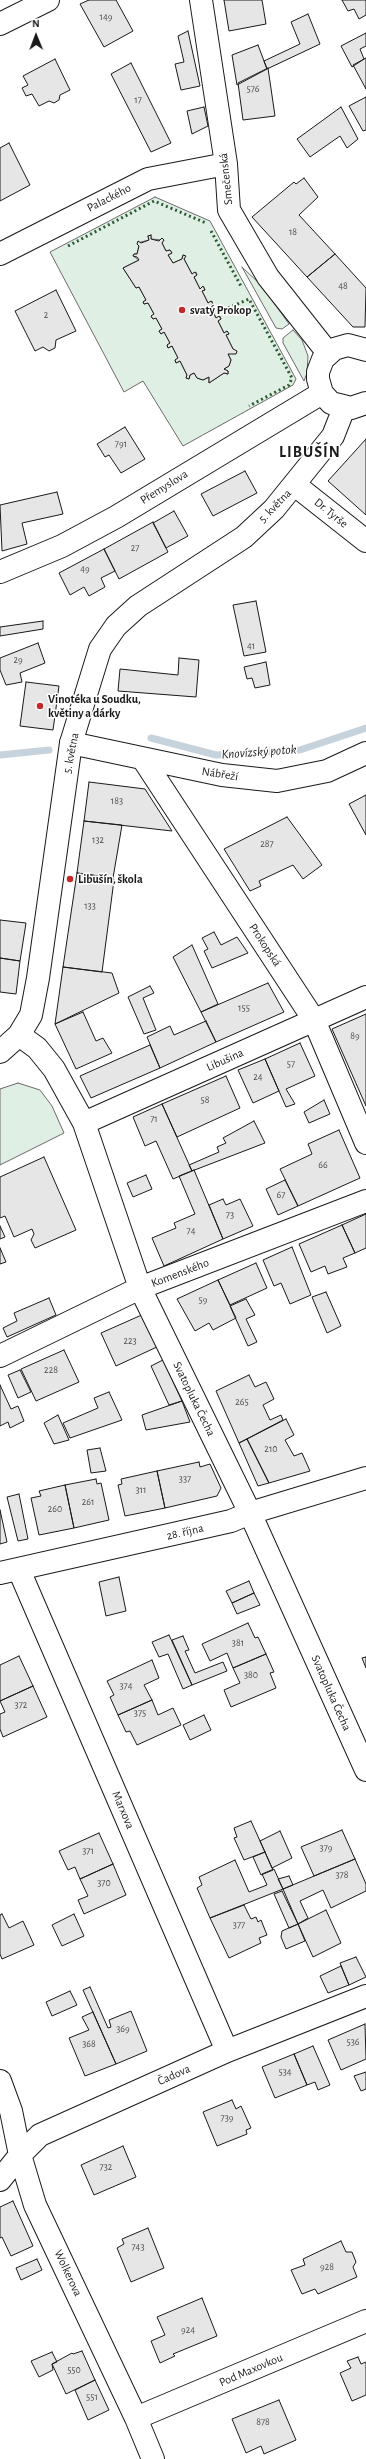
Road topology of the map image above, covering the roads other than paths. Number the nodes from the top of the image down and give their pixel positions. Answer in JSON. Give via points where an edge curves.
{"nodes":[{"id":1,"x":48,"y":0,"type":"edge"},
{"id":2,"x":201,"y":0,"type":"edge"},
{"id":3,"x":0,"y":24,"type":"edge"},
{"id":4,"x":226,"y":164,"type":"junction"},
{"id":5,"x":0,"y":254,"type":"edge"},
{"id":6,"x":366,"y":350,"type":"edge"},
{"id":7,"x":328,"y":353,"type":"junction"},
{"id":8,"x":322,"y":393,"type":"junction"},
{"id":9,"x":366,"y":403,"type":"edge"},
{"id":10,"x":344,"y":408,"type":"junction"},
{"id":11,"x":296,"y":484,"type":"junction"},
{"id":12,"x":366,"y":541,"type":"edge"},
{"id":13,"x":0,"y":572,"type":"edge"},
{"id":14,"x":71,"y":743,"type":"junction"},
{"id":15,"x":366,"y":753,"type":"edge"},
{"id":16,"x":143,"y":759,"type":"junction"},
{"id":17,"x":366,"y":997,"type":"edge"},
{"id":18,"x":314,"y":1020,"type":"junction"},
{"id":19,"x":19,"y":1035,"type":"junction"},
{"id":20,"x":0,"y":1052,"type":"edge"},
{"id":21,"x":84,"y":1123,"type":"junction"},
{"id":22,"x":366,"y":1143,"type":"edge"},
{"id":23,"x":366,"y":1201,"type":"edge"},
{"id":24,"x":140,"y":1288,"type":"junction"},
{"id":25,"x":0,"y":1356,"type":"edge"},
{"id":26,"x":366,"y":1478,"type":"edge"},
{"id":27,"x":250,"y":1513,"type":"junction"},
{"id":28,"x":10,"y":1572,"type":"edge"},
{"id":29,"x":366,"y":1770,"type":"edge"},
{"id":30,"x":366,"y":1996,"type":"edge"},
{"id":31,"x":227,"y":2051,"type":"junction"},
{"id":32,"x":0,"y":2081,"type":"edge"},
{"id":33,"x":20,"y":2155,"type":"junction"},
{"id":34,"x":0,"y":2180,"type":"edge"},
{"id":35,"x":366,"y":2322,"type":"edge"},
{"id":36,"x":136,"y":2418,"type":"junction"},
{"id":37,"x":153,"y":2459,"type":"edge"}],
"edges":[{"from":1,"to":3,"type":"street"},
{"from":2,"to":4,"type":"street","name":"Smečenská"},
{"from":4,"to":5,"type":"street","name":"Palackého","via":[[148,178]]},
{"from":4,"to":7,"type":"street","name":"Smečenská","via":[[229,210],[268,277]]},
{"from":6,"to":7,"type":"street","via":[[348,345]]},
{"from":7,"to":8,"type":"street","via":[[318,372]]},
{"from":8,"to":10,"type":"street","via":[[331,403]]},
{"from":8,"to":13,"type":"street","name":"Přemyslova","via":[[116,517],[62,546]]},
{"from":9,"to":10,"type":"street"},
{"from":10,"to":11,"type":"street","name":"5. května","via":[[333,436]]},
{"from":11,"to":12,"type":"street","name":"Dr. Tyrše"},
{"from":11,"to":14,"type":"street","name":"5. května","via":[[274,509],[244,536],[138,606],[116,626],[100,649]]},
{"from":14,"to":16,"type":"street","name":"Nábřeží"},
{"from":14,"to":19,"type":"street","name":"5. května","via":[[38,978],[30,1015]]},
{"from":15,"to":16,"type":"street","name":"Nábřeží","via":[[327,771],[277,781],[222,775]]},
{"from":16,"to":18,"type":"street","name":"Prokopská"},
{"from":17,"to":18,"type":"street","name":"Libušina"},
{"from":18,"to":21,"type":"street","name":"Libušina"},
{"from":18,"to":22,"type":"street","name":"Prokopská"},
{"from":19,"to":20,"type":"street","name":"5. května"},
{"from":19,"to":21,"type":"street","name":"Svatopluka Čecha","via":[[37,1048],[54,1068]]},
{"from":21,"to":24,"type":"street","name":"Svatopluka Čecha"},
{"from":23,"to":24,"type":"street","name":"Komenského"},
{"from":24,"to":25,"type":"street","name":"Komenského"},
{"from":24,"to":27,"type":"street","name":"Svatopluka Čecha"},
{"from":26,"to":27,"type":"street","name":"28. října"},
{"from":27,"to":28,"type":"street","name":"28. října","via":[[231,1522]]},
{"from":27,"to":29,"type":"street","name":"Svatopluka Čecha"},
{"from":28,"to":31,"type":"street","name":"Marxova"},
{"from":30,"to":31,"type":"street","name":"Čadova"},
{"from":31,"to":33,"type":"street","name":"Čadova","via":[[40,2135]]},
{"from":32,"to":33,"type":"street","name":"Wolkerova","via":[[11,2111]]},
{"from":33,"to":34,"type":"street","name":"Čadova"},
{"from":33,"to":36,"type":"street","name":"Wolkerova","via":[[35,2205]]},
{"from":35,"to":36,"type":"street","name":"Pod Maxovkou"},
{"from":36,"to":37,"type":"street","name":"Wolkerova"}]}
